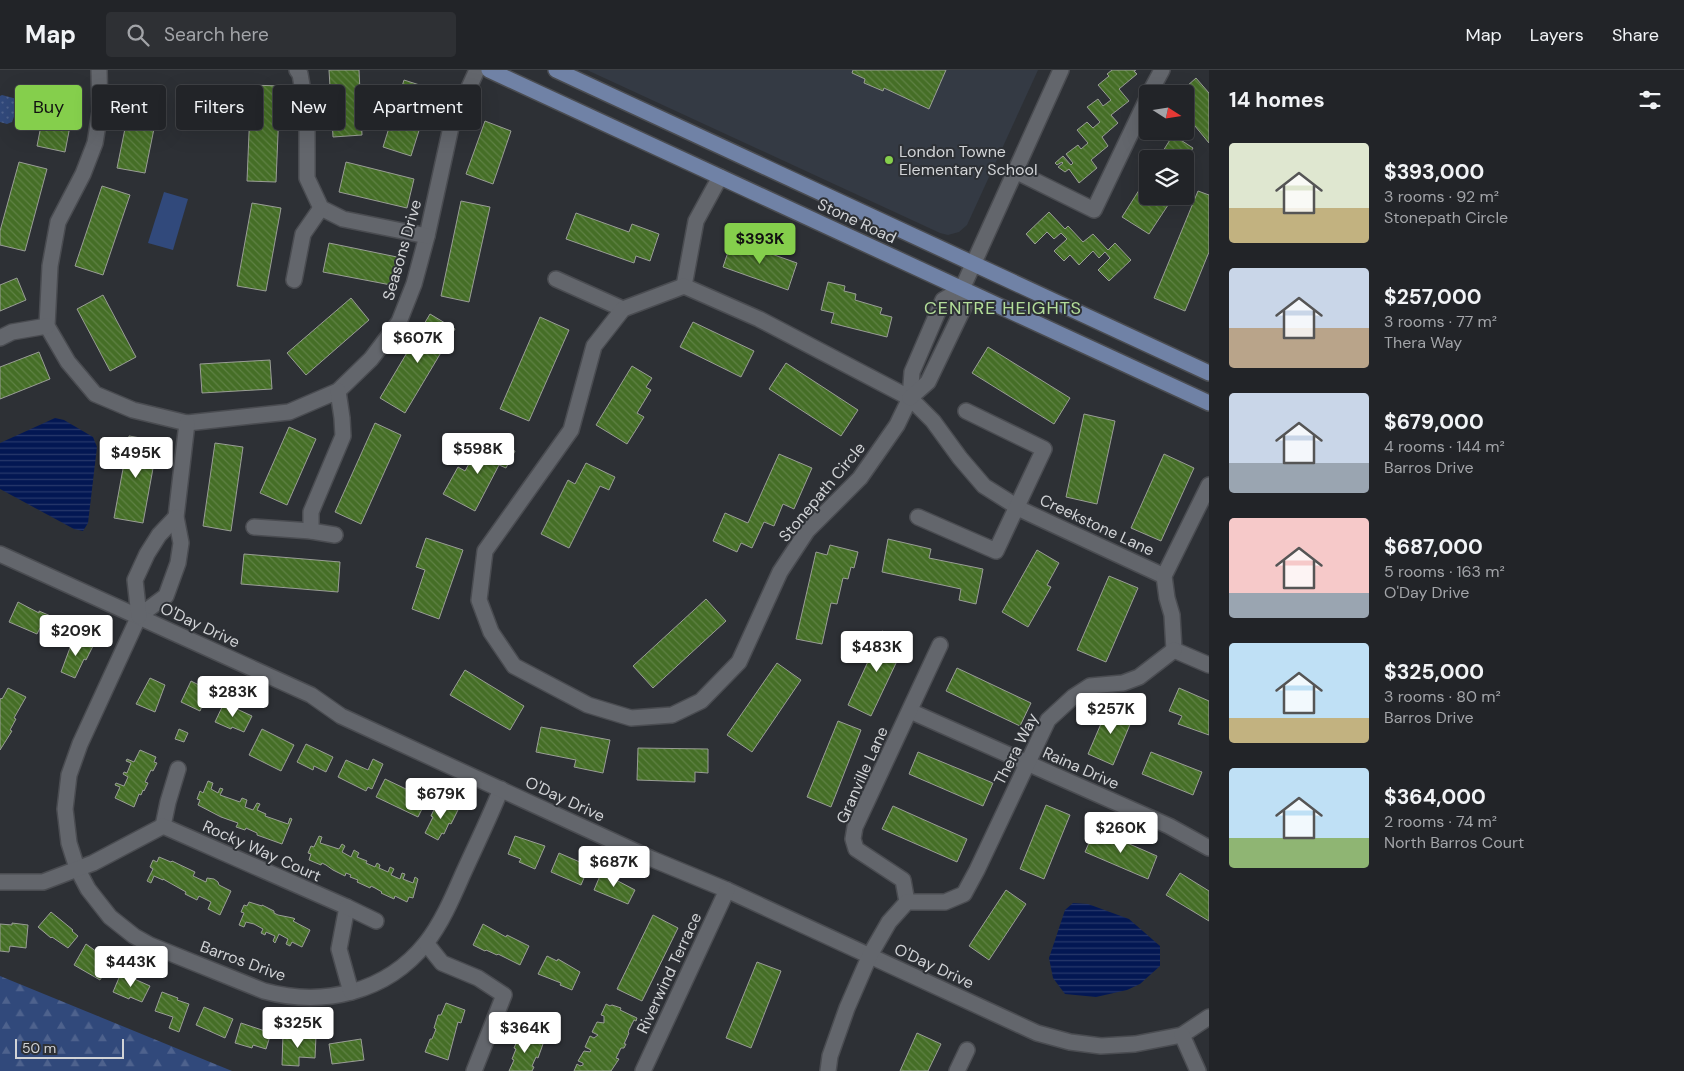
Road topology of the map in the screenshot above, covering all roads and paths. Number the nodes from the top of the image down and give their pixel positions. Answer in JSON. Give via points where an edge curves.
{"nodes":[{"id":1,"x":99,"y":70,"type":"edge"},
{"id":2,"x":297,"y":70,"type":"edge"},
{"id":3,"x":477,"y":70,"type":"edge"},
{"id":4,"x":490,"y":70,"type":"edge"},
{"id":5,"x":556,"y":70,"type":"edge"},
{"id":6,"x":1062,"y":70,"type":"edge"},
{"id":7,"x":1162,"y":70,"type":"edge"},
{"id":8,"x":1154,"y":85,"type":"edge"},
{"id":9,"x":1139,"y":114,"type":"edge"},
{"id":10,"x":1014,"y":171,"type":"junction"},
{"id":11,"x":720,"y":177,"type":"junction"},
{"id":12,"x":321,"y":208,"type":"junction"},
{"id":13,"x":427,"y":236,"type":"junction"},
{"id":14,"x":973,"y":264,"type":"junction"},
{"id":15,"x":556,"y":279,"type":"dead end"},
{"id":16,"x":294,"y":280,"type":"dead end"},
{"id":17,"x":684,"y":286,"type":"junction"},
{"id":18,"x":962,"y":289,"type":"junction"},
{"id":19,"x":623,"y":309,"type":"junction"},
{"id":20,"x":47,"y":326,"type":"junction"},
{"id":21,"x":0,"y":338,"type":"edge"},
{"id":22,"x":1209,"y":373,"type":"edge"},
{"id":23,"x":338,"y":391,"type":"junction"},
{"id":24,"x":910,"y":398,"type":"junction"},
{"id":25,"x":1209,"y":403,"type":"edge"},
{"id":26,"x":966,"y":412,"type":"dead end"},
{"id":27,"x":186,"y":423,"type":"junction"},
{"id":28,"x":1209,"y":485,"type":"edge"},
{"id":29,"x":1016,"y":506,"type":"junction"},
{"id":30,"x":176,"y":517,"type":"junction"},
{"id":31,"x":918,"y":517,"type":"dead end"},
{"id":32,"x":254,"y":527,"type":"dead end"},
{"id":33,"x":311,"y":531,"type":"junction"},
{"id":34,"x":335,"y":536,"type":"dead end"},
{"id":35,"x":0,"y":554,"type":"edge"},
{"id":36,"x":1164,"y":576,"type":"junction"},
{"id":37,"x":139,"y":616,"type":"junction"},
{"id":38,"x":940,"y":645,"type":"dead end"},
{"id":39,"x":1174,"y":650,"type":"junction"},
{"id":40,"x":1209,"y":665,"type":"edge"},
{"id":41,"x":910,"y":711,"type":"junction"},
{"id":42,"x":1027,"y":764,"type":"junction"},
{"id":43,"x":178,"y":769,"type":"dead end"},
{"id":44,"x":501,"y":789,"type":"junction"},
{"id":45,"x":162,"y":826,"type":"junction"},
{"id":46,"x":1209,"y":848,"type":"edge"},
{"id":47,"x":77,"y":868,"type":"junction"},
{"id":48,"x":0,"y":882,"type":"edge"},
{"id":49,"x":727,"y":890,"type":"junction"},
{"id":50,"x":907,"y":902,"type":"junction"},
{"id":51,"x":347,"y":907,"type":"junction"},
{"id":52,"x":376,"y":921,"type":"dead end"},
{"id":53,"x":426,"y":943,"type":"junction"},
{"id":54,"x":870,"y":955,"type":"junction"},
{"id":55,"x":351,"y":992,"type":"junction"},
{"id":56,"x":1209,"y":1017,"type":"edge"},
{"id":57,"x":1182,"y":1035,"type":"junction"},
{"id":58,"x":967,"y":1050,"type":"dead end"},
{"id":59,"x":474,"y":1071,"type":"edge"},
{"id":60,"x":643,"y":1071,"type":"edge"},
{"id":61,"x":828,"y":1071,"type":"edge"},
{"id":62,"x":957,"y":1071,"type":"edge"},
{"id":63,"x":1198,"y":1071,"type":"edge"}],
"edges":[{"from":1,"to":20,"type":"street","via":[[100,112],[95,143],[58,222],[50,266]]},
{"from":2,"to":12,"type":"street","via":[[306,114],[308,178]]},
{"from":3,"to":13,"type":"street","name":"Seasons Drive","via":[[451,127]]},
{"from":4,"to":11,"type":"main road","name":"Stone Road"},
{"from":5,"to":14,"type":"main road","name":"Stone Road"},
{"from":6,"to":10,"type":"street"},
{"from":7,"to":8,"type":"street"},
{"from":9,"to":10,"type":"street","via":[[1094,210]]},
{"from":10,"to":14,"type":"street"},
{"from":11,"to":17,"type":"street","via":[[696,221]]},
{"from":11,"to":18,"type":"main road","name":"Stone Road"},
{"from":12,"to":13,"type":"street","via":[[343,218]]},
{"from":12,"to":16,"type":"street","via":[[303,234]]},
{"from":13,"to":23,"type":"street","name":"Seasons Drive","via":[[399,322],[371,360]]},
{"from":14,"to":18,"type":"street"},
{"from":14,"to":22,"type":"main road","name":"Stone Road"},
{"from":15,"to":19,"type":"street"},
{"from":17,"to":19,"type":"street"},
{"from":17,"to":24,"type":"street","via":[[759,319]]},
{"from":18,"to":24,"type":"street","name":"Stonepath Circle","via":[[964,307],[928,382]]},
{"from":18,"to":24,"type":"street","name":"Stonepath Circle","via":[[943,300],[912,372]]},
{"from":18,"to":25,"type":"main road","name":"Stone Road"},
{"from":19,"to":24,"type":"street","name":"Stonepath Circle","via":[[594,346],[571,430],[484,551],[479,600],[491,632],[514,666],[588,705],[631,718],[672,715],[702,701],[738,662],[780,572],[808,530],[860,478],[897,425]]},
{"from":20,"to":21,"type":"street","via":[[12,332]]},
{"from":20,"to":27,"type":"street","name":"Seasons Drive","via":[[68,362],[95,394],[133,410]]},
{"from":23,"to":27,"type":"street","name":"Seasons Drive","via":[[289,412]]},
{"from":23,"to":33,"type":"street","via":[[343,436],[311,512]]},
{"from":24,"to":29,"type":"street","name":"Creekstone Lane","via":[[934,420],[984,486]]},
{"from":26,"to":29,"type":"street","name":"Creekstone Lane","via":[[1044,449]]},
{"from":27,"to":30,"type":"street"},
{"from":28,"to":36,"type":"street"},
{"from":29,"to":31,"type":"street","name":"Creekstone Lane","via":[[996,551]]},
{"from":29,"to":36,"type":"street","name":"Creekstone Lane"},
{"from":30,"to":37,"type":"street","via":[[159,535],[135,580]]},
{"from":30,"to":37,"type":"street","via":[[180,542],[178,563],[166,596]]},
{"from":32,"to":33,"type":"street"},
{"from":33,"to":34,"type":"street"},
{"from":35,"to":37,"type":"street","name":"O'Day Drive"},
{"from":36,"to":39,"type":"street","via":[[1172,615]]},
{"from":37,"to":44,"type":"street","name":"O'Day Drive","via":[[311,696],[341,716]]},
{"from":37,"to":47,"type":"street","name":"Barros Drive","via":[[80,744],[69,776],[66,830]]},
{"from":38,"to":41,"type":"street","name":"Granville Lane"},
{"from":39,"to":40,"type":"street"},
{"from":39,"to":42,"type":"street","name":"Thera Way","via":[[1139,676],[1123,683],[1090,686],[1073,697],[1048,720]]},
{"from":41,"to":42,"type":"street","name":"Raina Drive"},
{"from":41,"to":50,"type":"street","name":"Granville Lane","via":[[855,827],[853,839],[856,849],[903,880]]},
{"from":42,"to":46,"type":"street","name":"Raina Drive","via":[[1169,826]]},
{"from":42,"to":50,"type":"street","name":"Thera Way","via":[[964,894],[945,902]]},
{"from":43,"to":45,"type":"street"},
{"from":44,"to":49,"type":"street","name":"O'Day Drive"},
{"from":44,"to":53,"type":"street","name":"Barros Drive","via":[[446,910]]},
{"from":45,"to":47,"type":"street"},
{"from":45,"to":51,"type":"street","name":"Rocky Way Court"},
{"from":47,"to":48,"type":"street","via":[[43,882]]},
{"from":47,"to":55,"type":"street","name":"Barros Drive","via":[[88,889],[110,917],[150,945],[276,994],[314,998]]},
{"from":49,"to":54,"type":"street","name":"O'Day Drive"},
{"from":49,"to":60,"type":"street","name":"Riverwind Terrace"},
{"from":50,"to":54,"type":"street","via":[[888,922]]},
{"from":51,"to":52,"type":"street","name":"Rocky Way Court"},
{"from":51,"to":55,"type":"street","via":[[340,949]]},
{"from":53,"to":55,"type":"street","name":"Barros Drive","via":[[398,970]]},
{"from":53,"to":59,"type":"street","via":[[442,963],[478,978],[504,995]]},
{"from":54,"to":57,"type":"street","name":"O'Day Drive","via":[[1037,1033],[1070,1042],[1119,1045]]},
{"from":54,"to":61,"type":"street","via":[[847,1008]]},
{"from":56,"to":57,"type":"street","name":"O'Day Drive"},
{"from":57,"to":63,"type":"street"},
{"from":58,"to":62,"type":"street"}]}
